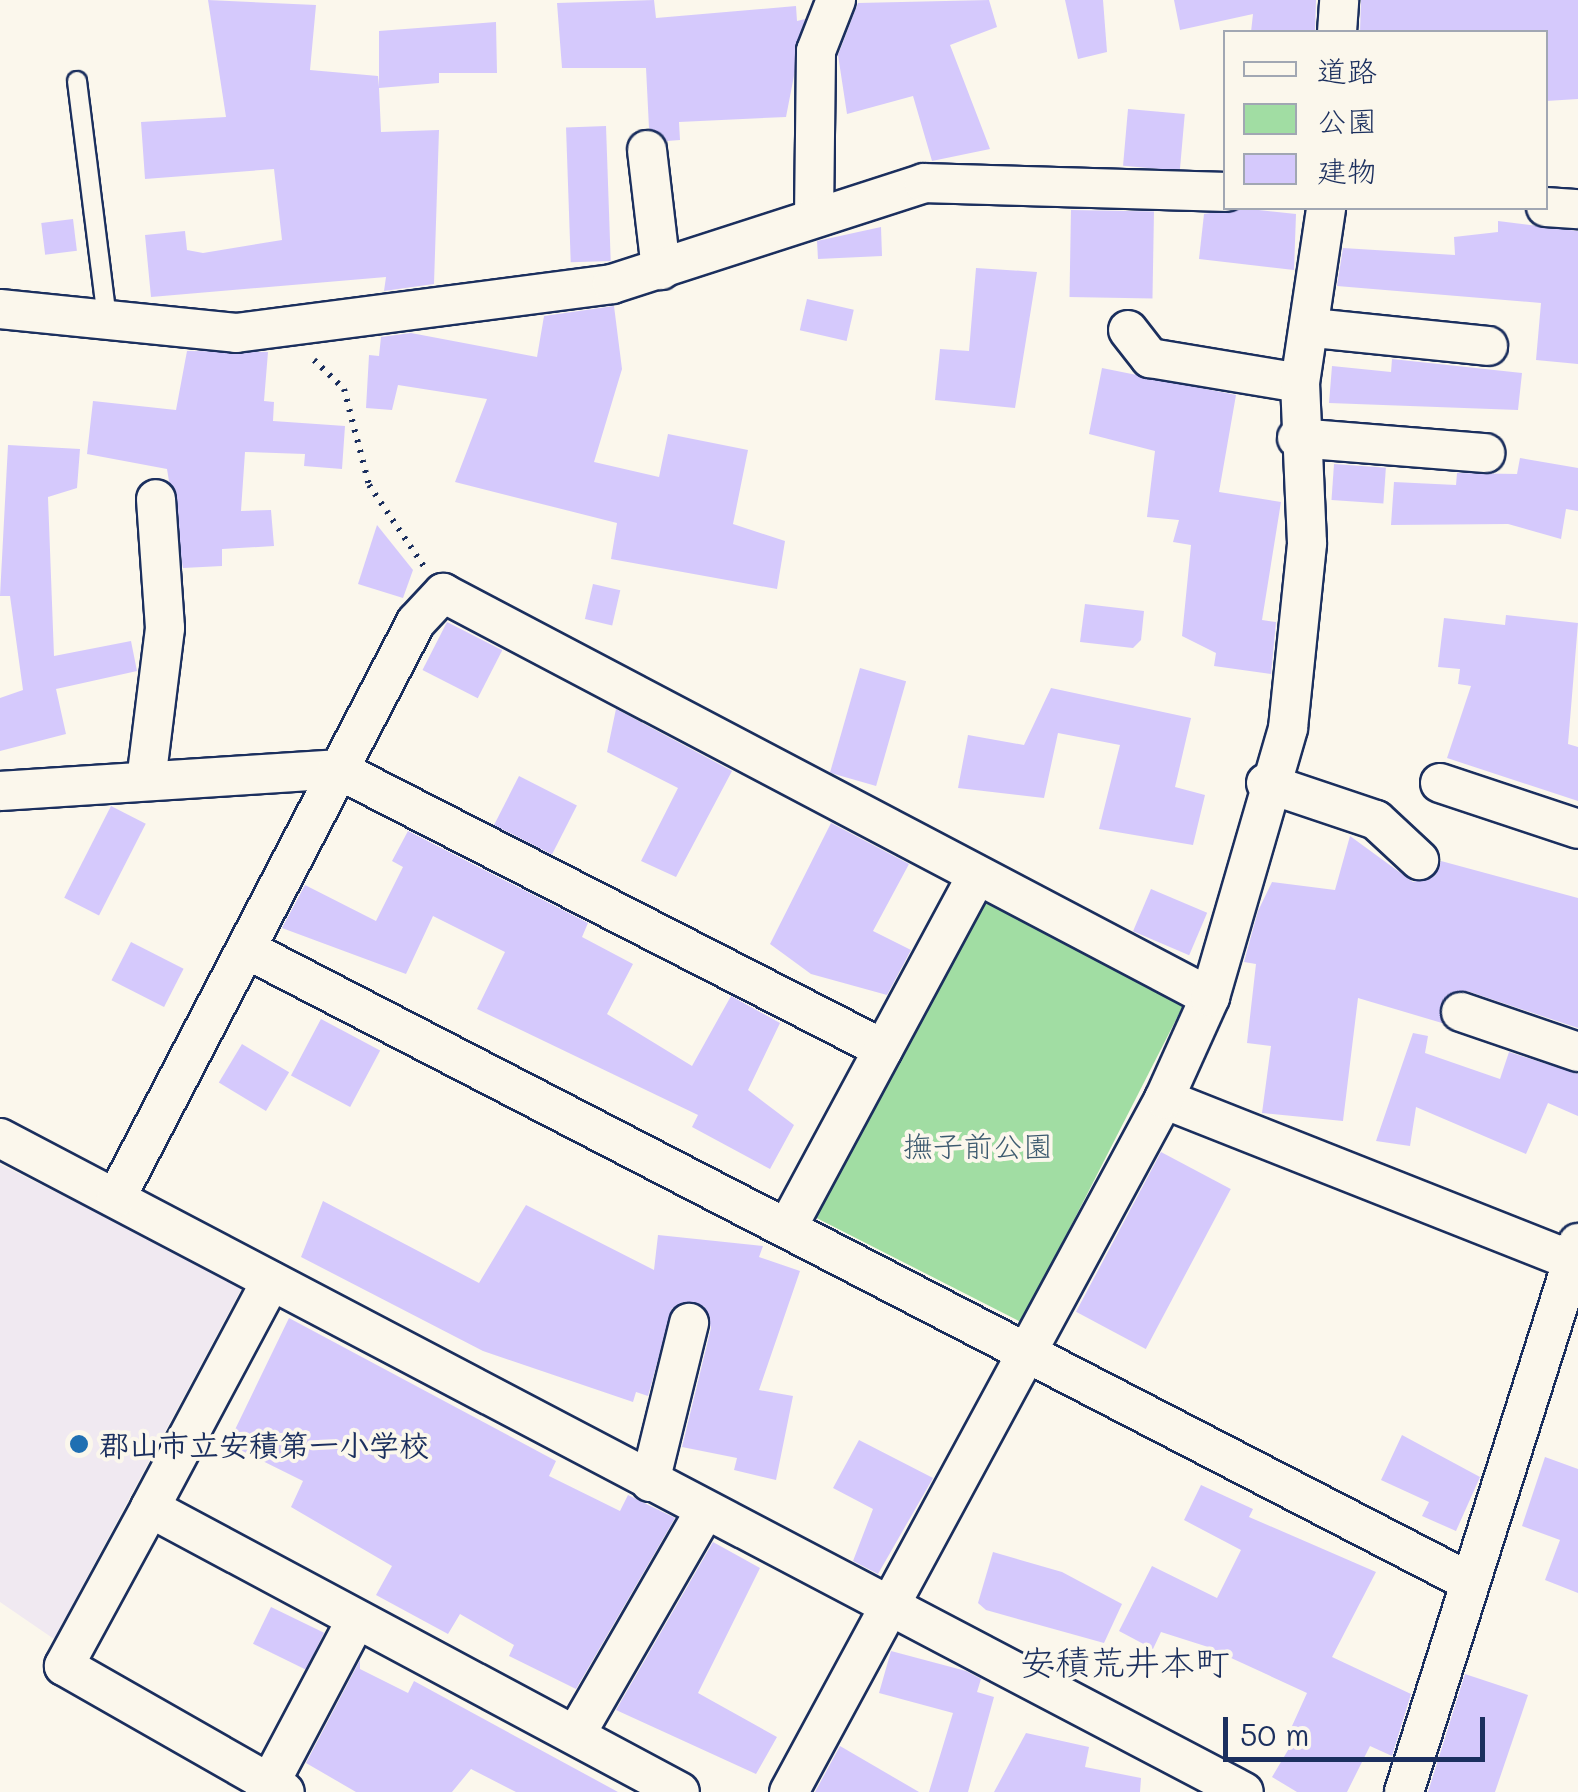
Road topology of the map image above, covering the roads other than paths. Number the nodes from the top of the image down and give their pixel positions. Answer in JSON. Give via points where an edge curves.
{"nodes":[{"id":1,"x":836,"y":0,"type":"edge"},
{"id":2,"x":1338,"y":0,"type":"edge"},
{"id":3,"x":1336,"y":30,"type":"edge"},
{"id":4,"x":77,"y":81,"type":"dead end"},
{"id":5,"x":646,"y":150,"type":"dead end"},
{"id":6,"x":1223,"y":192,"type":"edge"},
{"id":7,"x":1548,"y":207,"type":"edge"},
{"id":8,"x":1578,"y":209,"type":"edge"},
{"id":9,"x":1326,"y":210,"type":"edge"},
{"id":10,"x":814,"y":217,"type":"junction"},
{"id":11,"x":662,"y":270,"type":"junction"},
{"id":12,"x":0,"y":309,"type":"edge"},
{"id":13,"x":107,"y":320,"type":"junction"},
{"id":14,"x":1314,"y":328,"type":"junction"},
{"id":15,"x":1128,"y":330,"type":"dead end"},
{"id":16,"x":1488,"y":346,"type":"dead end"},
{"id":17,"x":1300,"y":383,"type":"junction"},
{"id":18,"x":1297,"y":438,"type":"junction"},
{"id":19,"x":1486,"y":453,"type":"dead end"},
{"id":20,"x":156,"y":499,"type":"dead end"},
{"id":21,"x":337,"y":769,"type":"junction"},
{"id":22,"x":146,"y":781,"type":"junction"},
{"id":23,"x":1440,"y":782,"type":"dead end"},
{"id":24,"x":1266,"y":783,"type":"junction"},
{"id":25,"x":0,"y":791,"type":"edge"},
{"id":26,"x":1578,"y":829,"type":"edge"},
{"id":27,"x":1419,"y":860,"type":"dead end"},
{"id":28,"x":976,"y":877,"type":"junction"},
{"id":29,"x":248,"y":950,"type":"junction"},
{"id":30,"x":1210,"y":997,"type":"junction"},
{"id":31,"x":1461,"y":1012,"type":"dead end"},
{"id":32,"x":883,"y":1049,"type":"junction"},
{"id":33,"x":1578,"y":1052,"type":"edge"},
{"id":34,"x":1164,"y":1099,"type":"junction"},
{"id":35,"x":0,"y":1138,"type":"edge"},
{"id":36,"x":116,"y":1198,"type":"junction"},
{"id":37,"x":787,"y":1228,"type":"junction"},
{"id":38,"x":1576,"y":1256,"type":"edge"},
{"id":39,"x":270,"y":1281,"type":"junction"},
{"id":40,"x":689,"y":1323,"type":"dead end"},
{"id":41,"x":1024,"y":1352,"type":"junction"},
{"id":42,"x":650,"y":1482,"type":"junction"},
{"id":43,"x":150,"y":1508,"type":"junction"},
{"id":44,"x":705,"y":1511,"type":"junction"},
{"id":45,"x":1470,"y":1582,"type":"junction"},
{"id":46,"x":890,"y":1608,"type":"junction"},
{"id":47,"x":356,"y":1620,"type":"junction"},
{"id":48,"x":576,"y":1734,"type":"junction"},
{"id":49,"x":273,"y":1789,"type":"edge"},
{"id":50,"x":680,"y":1792,"type":"edge"},
{"id":51,"x":789,"y":1792,"type":"edge"},
{"id":52,"x":1244,"y":1792,"type":"edge"},
{"id":53,"x":1404,"y":1792,"type":"edge"}],
"edges":[{"from":1,"to":10,"type":"street","via":[[816,51]]},
{"from":2,"to":3,"type":"street"},
{"from":4,"to":13,"type":"lane"},
{"from":5,"to":11,"type":"street"},
{"from":6,"to":10,"type":"street","via":[[924,183]]},
{"from":7,"to":8,"type":"street"},
{"from":9,"to":14,"type":"street"},
{"from":10,"to":11,"type":"street"},
{"from":11,"to":13,"type":"street","via":[[558,293],[236,333]]},
{"from":12,"to":13,"type":"street"},
{"from":14,"to":16,"type":"street"},
{"from":14,"to":17,"type":"street"},
{"from":15,"to":17,"type":"street","via":[[1150,358]]},
{"from":17,"to":18,"type":"street"},
{"from":18,"to":19,"type":"street"},
{"from":18,"to":24,"type":"street","via":[[1303,606],[1288,728]]},
{"from":20,"to":22,"type":"street","via":[[164,628]]},
{"from":21,"to":22,"type":"street"},
{"from":21,"to":28,"type":"street","via":[[416,622],[443,592]]},
{"from":21,"to":29,"type":"street"},
{"from":21,"to":32,"type":"street"},
{"from":22,"to":25,"type":"street"},
{"from":23,"to":26,"type":"street"},
{"from":24,"to":27,"type":"street","via":[[1376,820]]},
{"from":24,"to":30,"type":"street"},
{"from":28,"to":30,"type":"street"},
{"from":28,"to":32,"type":"street"},
{"from":29,"to":36,"type":"street"},
{"from":29,"to":37,"type":"street"},
{"from":30,"to":34,"type":"street"},
{"from":31,"to":33,"type":"street"},
{"from":32,"to":37,"type":"street"},
{"from":34,"to":38,"type":"street"},
{"from":34,"to":41,"type":"street"},
{"from":35,"to":36,"type":"street"},
{"from":36,"to":39,"type":"street"},
{"from":37,"to":41,"type":"street"},
{"from":38,"to":45,"type":"street"},
{"from":39,"to":42,"type":"street"},
{"from":39,"to":43,"type":"street"},
{"from":40,"to":42,"type":"street"},
{"from":41,"to":45,"type":"street"},
{"from":41,"to":46,"type":"street"},
{"from":42,"to":44,"type":"street"},
{"from":43,"to":47,"type":"street"},
{"from":43,"to":49,"type":"street","via":[[64,1666]]},
{"from":44,"to":46,"type":"street"},
{"from":44,"to":48,"type":"street"},
{"from":45,"to":53,"type":"street"},
{"from":46,"to":51,"type":"street"},
{"from":46,"to":52,"type":"street"},
{"from":47,"to":48,"type":"street"},
{"from":47,"to":49,"type":"street"},
{"from":48,"to":50,"type":"street"}]}
